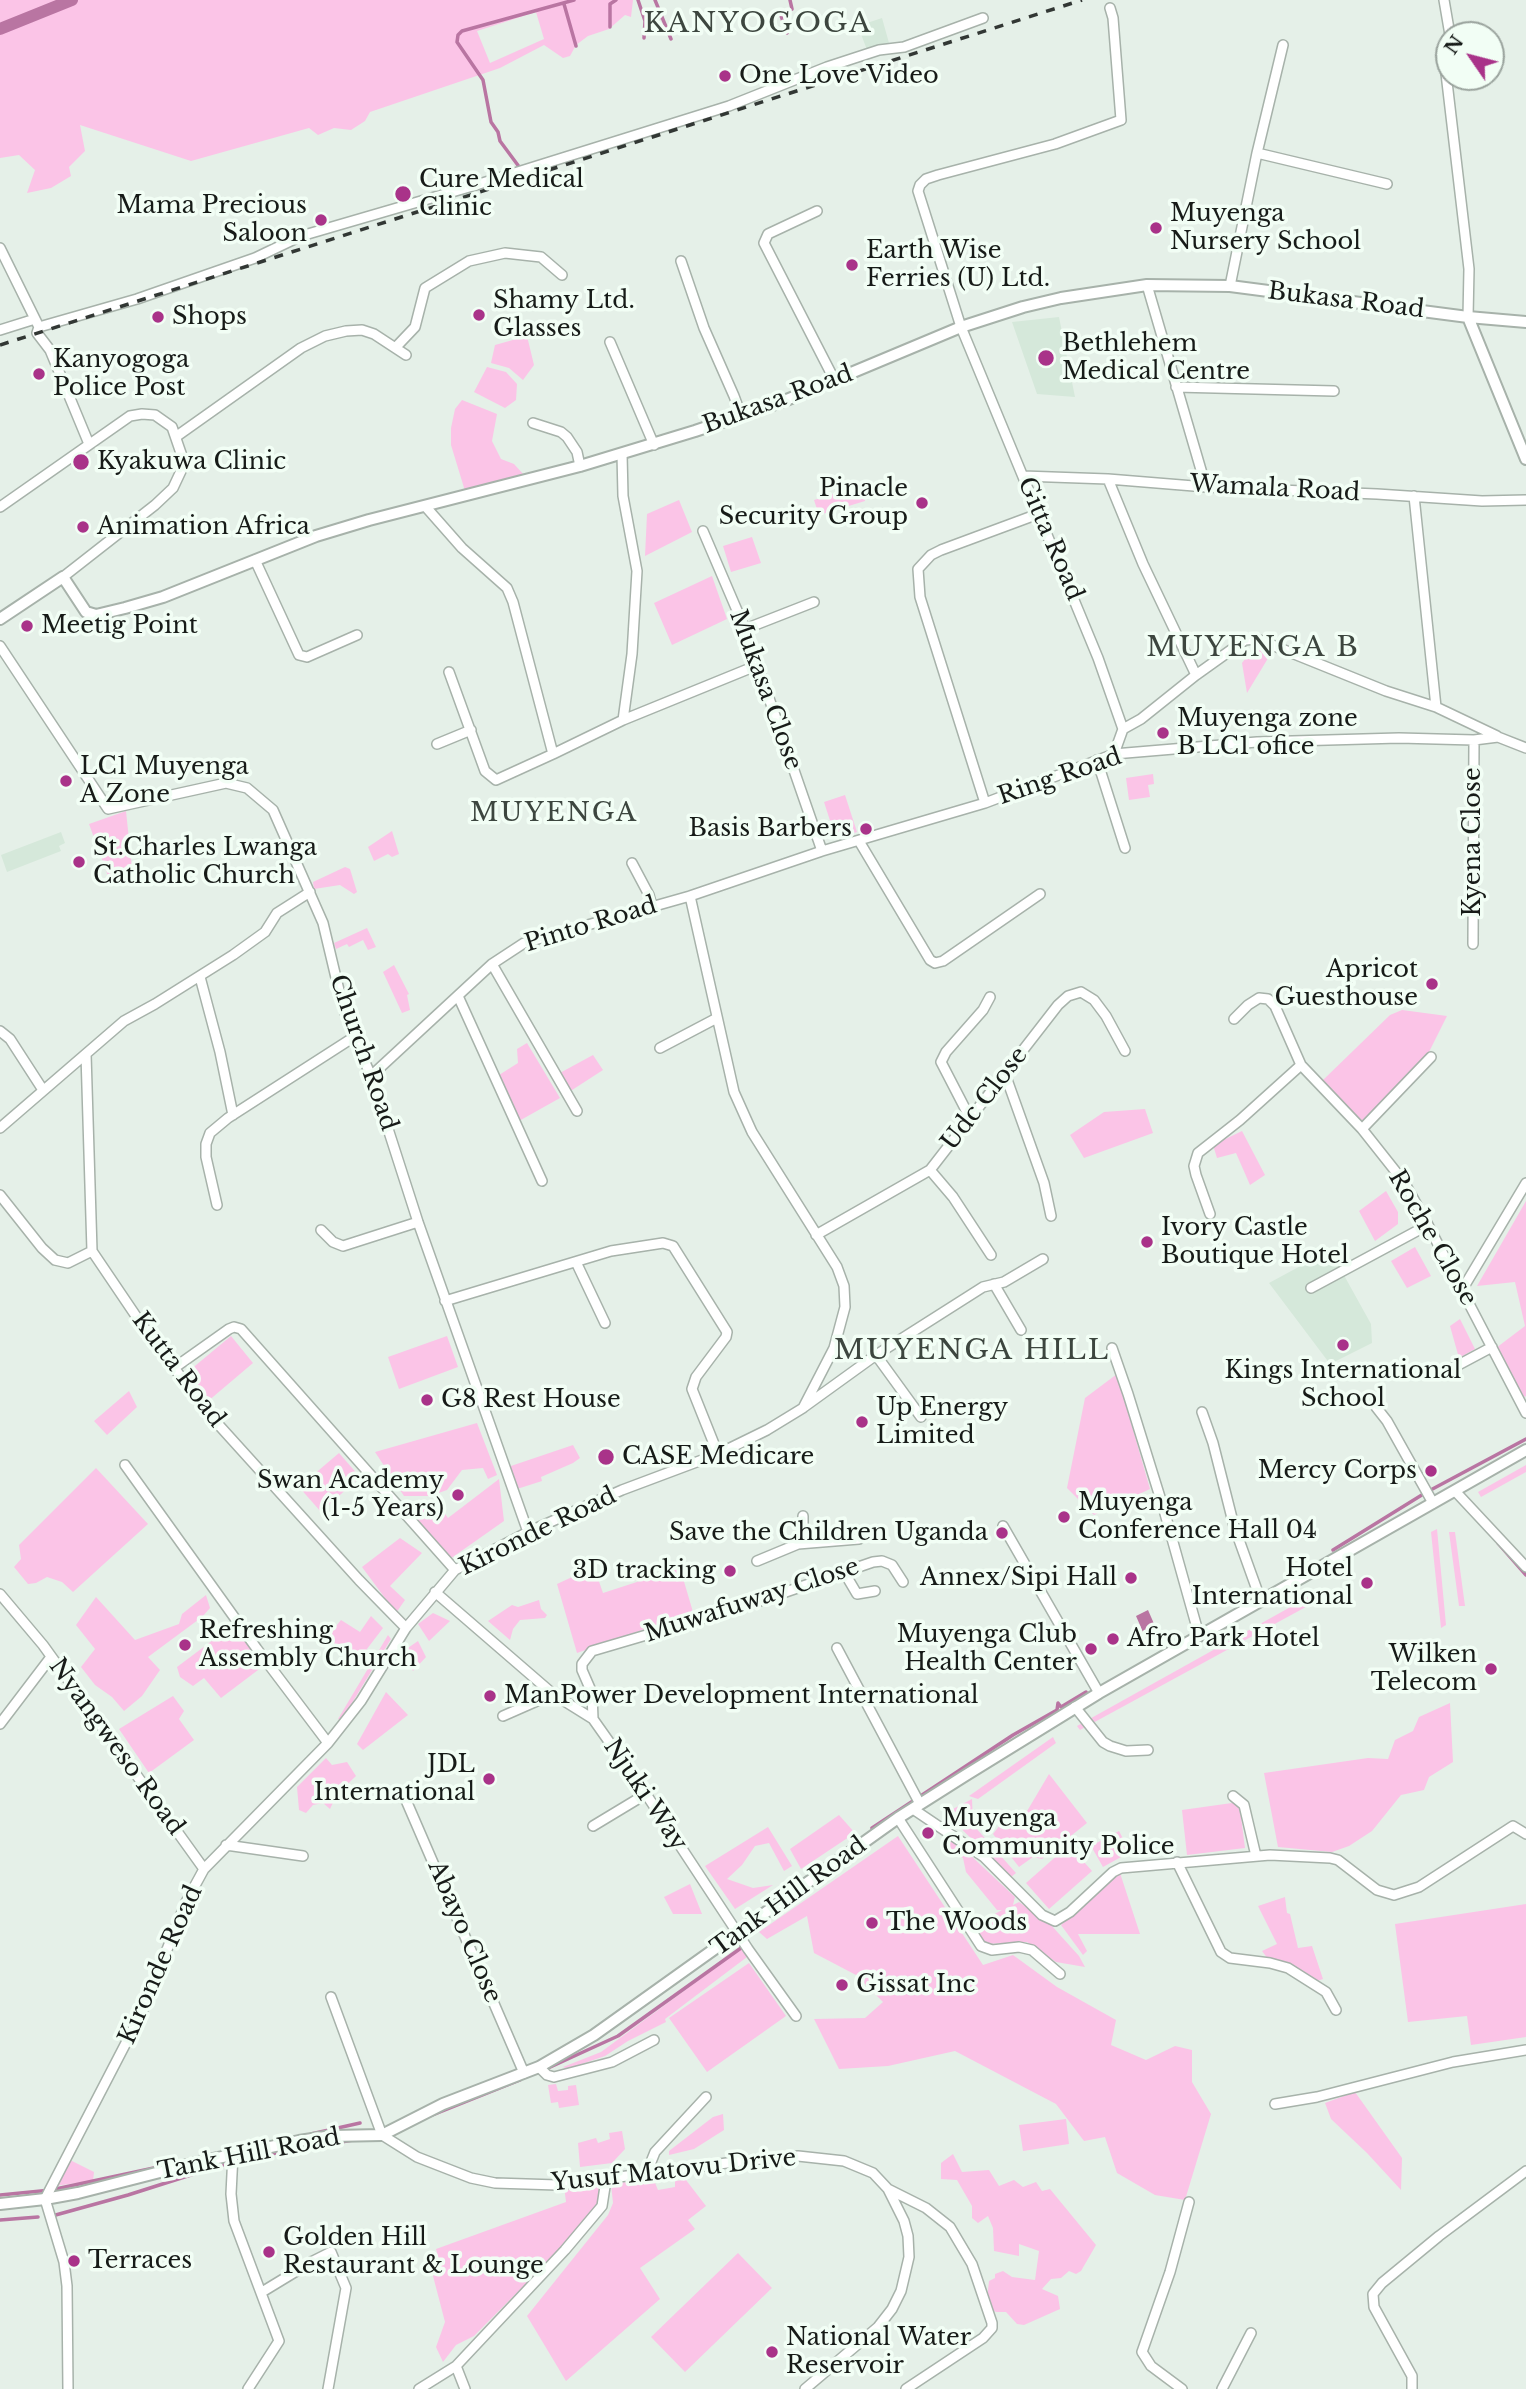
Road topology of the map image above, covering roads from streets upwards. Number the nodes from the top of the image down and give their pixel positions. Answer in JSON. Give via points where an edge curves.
{"nodes":[{"id":1,"x":1444,"y":0,"type":"edge"},
{"id":2,"x":1110,"y":8,"type":"dead end"},
{"id":3,"x":983,"y":18,"type":"dead end"},
{"id":4,"x":1448,"y":21,"type":"edge"},
{"id":5,"x":1283,"y":45,"type":"dead end"},
{"id":6,"x":1448,"y":91,"type":"edge"},
{"id":7,"x":1257,"y":153,"type":"junction"},
{"id":8,"x":1387,"y":184,"type":"dead end"},
{"id":9,"x":817,"y":211,"type":"dead end"},
{"id":10,"x":0,"y":248,"type":"edge"},
{"id":11,"x":681,"y":261,"type":"dead end"},
{"id":12,"x":562,"y":275,"type":"dead end"},
{"id":13,"x":1147,"y":285,"type":"junction"},
{"id":14,"x":1230,"y":286,"type":"junction"},
{"id":15,"x":1468,"y":317,"type":"junction"},
{"id":16,"x":1526,"y":322,"type":"edge"},
{"id":17,"x":37,"y":323,"type":"junction"},
{"id":18,"x":961,"y":327,"type":"junction"},
{"id":19,"x":0,"y":331,"type":"edge"},
{"id":20,"x":610,"y":342,"type":"dead end"},
{"id":21,"x":396,"y":347,"type":"junction"},
{"id":22,"x":406,"y":355,"type":"dead end"},
{"id":23,"x":835,"y":381,"type":"junction"},
{"id":24,"x":1176,"y":387,"type":"junction"},
{"id":25,"x":1334,"y":391,"type":"dead end"},
{"id":26,"x":741,"y":415,"type":"junction"},
{"id":27,"x":533,"y":423,"type":"dead end"},
{"id":28,"x":177,"y":436,"type":"junction"},
{"id":29,"x":89,"y":444,"type":"junction"},
{"id":30,"x":654,"y":445,"type":"junction"},
{"id":31,"x":622,"y":454,"type":"junction"},
{"id":32,"x":1526,"y":459,"type":"edge"},
{"id":33,"x":580,"y":466,"type":"junction"},
{"id":34,"x":1023,"y":476,"type":"junction"},
{"id":35,"x":1108,"y":479,"type":"junction"},
{"id":36,"x":1206,"y":487,"type":"junction"},
{"id":37,"x":1414,"y":496,"type":"junction"},
{"id":38,"x":1526,"y":500,"type":"edge"},
{"id":39,"x":425,"y":506,"type":"junction"},
{"id":40,"x":0,"y":507,"type":"edge"},
{"id":41,"x":1038,"y":514,"type":"junction"},
{"id":42,"x":703,"y":531,"type":"dead end"},
{"id":43,"x":256,"y":560,"type":"junction"},
{"id":44,"x":63,"y":578,"type":"junction"},
{"id":45,"x":814,"y":602,"type":"dead end"},
{"id":46,"x":0,"y":619,"type":"edge"},
{"id":47,"x":745,"y":629,"type":"junction"},
{"id":48,"x":357,"y":635,"type":"dead end"},
{"id":49,"x":0,"y":646,"type":"edge"},
{"id":50,"x":758,"y":665,"type":"junction"},
{"id":51,"x":449,"y":672,"type":"dead end"},
{"id":52,"x":1196,"y":676,"type":"junction"},
{"id":53,"x":1436,"y":707,"type":"junction"},
{"id":54,"x":623,"y":720,"type":"junction"},
{"id":55,"x":1124,"y":729,"type":"junction"},
{"id":56,"x":471,"y":730,"type":"junction"},
{"id":57,"x":1498,"y":737,"type":"junction"},
{"id":58,"x":1474,"y":740,"type":"junction"},
{"id":59,"x":437,"y":744,"type":"dead end"},
{"id":60,"x":1526,"y":747,"type":"edge"},
{"id":61,"x":553,"y":754,"type":"junction"},
{"id":62,"x":1114,"y":754,"type":"junction"},
{"id":63,"x":1097,"y":760,"type":"junction"},
{"id":64,"x":985,"y":803,"type":"junction"},
{"id":65,"x":859,"y":841,"type":"junction"},
{"id":66,"x":1125,"y":848,"type":"dead end"},
{"id":67,"x":822,"y":850,"type":"junction"},
{"id":68,"x":632,"y":863,"type":"dead end"},
{"id":69,"x":310,"y":892,"type":"junction"},
{"id":70,"x":1040,"y":894,"type":"dead end"},
{"id":71,"x":690,"y":896,"type":"junction"},
{"id":72,"x":652,"y":906,"type":"junction"},
{"id":73,"x":1473,"y":944,"type":"dead end"},
{"id":74,"x":492,"y":964,"type":"junction"},
{"id":75,"x":200,"y":977,"type":"junction"},
{"id":76,"x":458,"y":996,"type":"junction"},
{"id":77,"x":990,"y":997,"type":"dead end"},
{"id":78,"x":717,"y":1018,"type":"junction"},
{"id":79,"x":1234,"y":1019,"type":"dead end"},
{"id":80,"x":0,"y":1031,"type":"edge"},
{"id":81,"x":354,"y":1037,"type":"junction"},
{"id":82,"x":660,"y":1048,"type":"dead end"},
{"id":83,"x":1125,"y":1051,"type":"dead end"},
{"id":84,"x":86,"y":1054,"type":"junction"},
{"id":85,"x":1431,"y":1057,"type":"dead end"},
{"id":86,"x":1301,"y":1065,"type":"junction"},
{"id":87,"x":1004,"y":1074,"type":"junction"},
{"id":88,"x":372,"y":1076,"type":"junction"},
{"id":89,"x":43,"y":1090,"type":"junction"},
{"id":90,"x":577,"y":1111,"type":"dead end"},
{"id":91,"x":233,"y":1115,"type":"junction"},
{"id":92,"x":970,"y":1118,"type":"junction"},
{"id":93,"x":0,"y":1128,"type":"edge"},
{"id":94,"x":1362,"y":1129,"type":"junction"},
{"id":95,"x":930,"y":1170,"type":"junction"},
{"id":96,"x":542,"y":1181,"type":"dead end"},
{"id":97,"x":1526,"y":1183,"type":"edge"},
{"id":98,"x":0,"y":1195,"type":"edge"},
{"id":99,"x":217,"y":1205,"type":"dead end"},
{"id":100,"x":1210,"y":1214,"type":"dead end"},
{"id":101,"x":1052,"y":1216,"type":"dead end"},
{"id":102,"x":418,"y":1222,"type":"junction"},
{"id":103,"x":1429,"y":1224,"type":"junction"},
{"id":104,"x":321,"y":1230,"type":"dead end"},
{"id":105,"x":816,"y":1235,"type":"junction"},
{"id":106,"x":92,"y":1251,"type":"junction"},
{"id":107,"x":991,"y":1255,"type":"dead end"},
{"id":108,"x":1043,"y":1259,"type":"dead end"},
{"id":109,"x":576,"y":1262,"type":"junction"},
{"id":110,"x":994,"y":1284,"type":"junction"},
{"id":111,"x":1311,"y":1288,"type":"dead end"},
{"id":112,"x":1462,"y":1290,"type":"junction"},
{"id":113,"x":445,"y":1301,"type":"junction"},
{"id":114,"x":605,"y":1323,"type":"dead end"},
{"id":115,"x":1021,"y":1330,"type":"dead end"},
{"id":116,"x":1492,"y":1346,"type":"junction"},
{"id":117,"x":1111,"y":1348,"type":"dead end"},
{"id":118,"x":876,"y":1355,"type":"junction"},
{"id":119,"x":174,"y":1368,"type":"junction"},
{"id":120,"x":1447,"y":1371,"type":"dead end"},
{"id":121,"x":1376,"y":1407,"type":"dead end"},
{"id":122,"x":803,"y":1408,"type":"junction"},
{"id":123,"x":1202,"y":1412,"type":"dead end"},
{"id":124,"x":1526,"y":1413,"type":"edge"},
{"id":125,"x":921,"y":1417,"type":"dead end"},
{"id":126,"x":1526,"y":1450,"type":"edge"},
{"id":127,"x":718,"y":1454,"type":"junction"},
{"id":128,"x":125,"y":1465,"type":"dead end"},
{"id":129,"x":1455,"y":1491,"type":"junction"},
{"id":130,"x":1433,"y":1503,"type":"junction"},
{"id":131,"x":803,"y":1516,"type":"dead end"},
{"id":132,"x":1003,"y":1526,"type":"dead end"},
{"id":133,"x":528,"y":1532,"type":"junction"},
{"id":134,"x":859,"y":1539,"type":"dead end"},
{"id":135,"x":803,"y":1543,"type":"junction"},
{"id":136,"x":757,"y":1561,"type":"dead end"},
{"id":137,"x":1526,"y":1567,"type":"edge"},
{"id":138,"x":455,"y":1570,"type":"junction"},
{"id":139,"x":844,"y":1572,"type":"junction"},
{"id":140,"x":903,"y":1582,"type":"dead end"},
{"id":141,"x":876,"y":1591,"type":"dead end"},
{"id":142,"x":435,"y":1592,"type":"junction"},
{"id":143,"x":0,"y":1594,"type":"edge"},
{"id":144,"x":1261,"y":1601,"type":"junction"},
{"id":145,"x":406,"y":1628,"type":"junction"},
{"id":146,"x":1199,"y":1635,"type":"junction"},
{"id":147,"x":837,"y":1648,"type":"dead end"},
{"id":148,"x":592,"y":1651,"type":"joint"},
{"id":149,"x":51,"y":1657,"type":"junction"},
{"id":150,"x":1099,"y":1693,"type":"junction"},
{"id":151,"x":553,"y":1694,"type":"junction"},
{"id":152,"x":1075,"y":1707,"type":"junction"},
{"id":153,"x":503,"y":1716,"type":"dead end"},
{"id":154,"x":593,"y":1718,"type":"junction"},
{"id":155,"x":0,"y":1724,"type":"edge"},
{"id":156,"x":328,"y":1743,"type":"junction"},
{"id":157,"x":1148,"y":1750,"type":"dead end"},
{"id":158,"x":402,"y":1791,"type":"dead end"},
{"id":159,"x":646,"y":1794,"type":"junction"},
{"id":160,"x":1233,"y":1796,"type":"dead end"},
{"id":161,"x":917,"y":1807,"type":"junction"},
{"id":162,"x":898,"y":1818,"type":"junction"},
{"id":163,"x":593,"y":1826,"type":"dead end"},
{"id":164,"x":1526,"y":1834,"type":"edge"},
{"id":165,"x":226,"y":1845,"type":"junction"},
{"id":166,"x":303,"y":1856,"type":"dead end"},
{"id":167,"x":1256,"y":1856,"type":"junction"},
{"id":168,"x":1177,"y":1862,"type":"junction"},
{"id":169,"x":204,"y":1869,"type":"junction"},
{"id":170,"x":738,"y":1933,"type":"junction"},
{"id":171,"x":1060,"y":1974,"type":"dead end"},
{"id":172,"x":331,"y":1997,"type":"dead end"},
{"id":173,"x":1336,"y":2010,"type":"dead end"},
{"id":174,"x":796,"y":2016,"type":"dead end"},
{"id":175,"x":654,"y":2040,"type":"dead end"},
{"id":176,"x":1526,"y":2050,"type":"edge"},
{"id":177,"x":539,"y":2067,"type":"junction"},
{"id":178,"x":524,"y":2073,"type":"junction"},
{"id":179,"x":706,"y":2097,"type":"dead end"},
{"id":180,"x":1275,"y":2104,"type":"dead end"},
{"id":181,"x":382,"y":2135,"type":"junction"},
{"id":182,"x":233,"y":2154,"type":"junction"},
{"id":183,"x":1526,"y":2171,"type":"edge"},
{"id":184,"x":647,"y":2172,"type":"junction"},
{"id":185,"x":606,"y":2180,"type":"junction"},
{"id":186,"x":888,"y":2189,"type":"junction"},
{"id":187,"x":45,"y":2199,"type":"junction"},
{"id":188,"x":1189,"y":2202,"type":"dead end"},
{"id":189,"x":0,"y":2204,"type":"edge"},
{"id":190,"x":262,"y":2292,"type":"junction"},
{"id":191,"x":1251,"y":2333,"type":"dead end"},
{"id":192,"x":456,"y":2367,"type":"junction"},
{"id":193,"x":68,"y":2389,"type":"edge"},
{"id":194,"x":248,"y":2389,"type":"edge"},
{"id":195,"x":328,"y":2389,"type":"edge"},
{"id":196,"x":419,"y":2389,"type":"edge"},
{"id":197,"x":465,"y":2389,"type":"edge"},
{"id":198,"x":805,"y":2389,"type":"edge"},
{"id":199,"x":906,"y":2389,"type":"edge"},
{"id":200,"x":1182,"y":2389,"type":"edge"},
{"id":201,"x":1222,"y":2389,"type":"edge"},
{"id":202,"x":1412,"y":2389,"type":"edge"}],
"edges":[{"from":1,"to":4,"type":"street"},
{"from":2,"to":18,"type":"street","name":"Gitta Road","via":[[1121,120],[1044,147],[938,175],[920,185],[919,198]]},
{"from":3,"to":17,"type":"street","via":[[904,47],[828,67],[729,106],[302,236],[255,258],[137,299]]},
{"from":5,"to":7,"type":"street"},
{"from":6,"to":15,"type":"street","via":[[1469,269]]},
{"from":7,"to":8,"type":"street"},
{"from":7,"to":14,"type":"street"},
{"from":9,"to":23,"type":"street","via":[[764,240]]},
{"from":10,"to":17,"type":"street"},
{"from":11,"to":26,"type":"street"},
{"from":12,"to":21,"type":"street","via":[[541,257],[505,253],[469,261],[425,288],[415,327]]},
{"from":13,"to":14,"type":"street","name":"Bukasa Road"},
{"from":13,"to":18,"type":"street","name":"Bukasa Road","via":[[1060,298]]},
{"from":13,"to":24,"type":"street"},
{"from":14,"to":15,"type":"street","name":"Bukasa Road"},
{"from":15,"to":16,"type":"street","name":"Bukasa Road"},
{"from":15,"to":32,"type":"street"},
{"from":17,"to":19,"type":"street"},
{"from":17,"to":29,"type":"street","via":[[37,333],[50,350]]},
{"from":18,"to":23,"type":"street","name":"Bukasa Road"},
{"from":18,"to":34,"type":"street","name":"Gitta Road"},
{"from":20,"to":30,"type":"street"},
{"from":21,"to":22,"type":"street"},
{"from":21,"to":28,"type":"street","via":[[362,330],[317,339]]},
{"from":23,"to":26,"type":"street","name":"Bukasa Road"},
{"from":24,"to":25,"type":"street"},
{"from":24,"to":36,"type":"street"},
{"from":26,"to":30,"type":"street","name":"Bukasa Road"},
{"from":27,"to":33,"type":"street","via":[[561,432],[577,453]]},
{"from":28,"to":29,"type":"street","via":[[155,415],[142,414],[121,421]]},
{"from":28,"to":44,"type":"street","via":[[183,459],[173,488]]},
{"from":29,"to":40,"type":"street"},
{"from":30,"to":31,"type":"street","name":"Bukasa Road"},
{"from":31,"to":33,"type":"street","name":"Bukasa Road"},
{"from":31,"to":54,"type":"street","via":[[623,496],[637,571]]},
{"from":33,"to":39,"type":"street","name":"Bukasa Road"},
{"from":34,"to":35,"type":"street","name":"Wamala Road"},
{"from":34,"to":41,"type":"street","name":"Gitta Road"},
{"from":35,"to":36,"type":"street","name":"Wamala Road"},
{"from":35,"to":52,"type":"street"},
{"from":36,"to":37,"type":"street","name":"Wamala Road"},
{"from":37,"to":38,"type":"street","name":"Wamala Road"},
{"from":37,"to":53,"type":"street"},
{"from":39,"to":43,"type":"street","name":"Bukasa Road","via":[[313,537]]},
{"from":39,"to":61,"type":"street","via":[[462,548],[507,588]]},
{"from":41,"to":55,"type":"street","name":"Gitta Road"},
{"from":41,"to":64,"type":"street","via":[[941,550],[918,569],[920,597]]},
{"from":42,"to":47,"type":"street","name":"Mukasa Close"},
{"from":43,"to":44,"type":"street","name":"Bukasa Road","via":[[163,597],[96,615],[82,609]]},
{"from":43,"to":48,"type":"street","via":[[299,655],[307,657]]},
{"from":44,"to":46,"type":"street"},
{"from":45,"to":47,"type":"street"},
{"from":47,"to":50,"type":"street","name":"Mukasa Close"},
{"from":49,"to":69,"type":"street","name":"Church Road","via":[[108,809],[216,784],[247,788],[273,810]]},
{"from":50,"to":54,"type":"street"},
{"from":50,"to":67,"type":"street","name":"Mukasa Close"},
{"from":51,"to":56,"type":"street"},
{"from":52,"to":53,"type":"street","via":[[1245,640],[1257,639]]},
{"from":52,"to":55,"type":"street"},
{"from":53,"to":57,"type":"street"},
{"from":54,"to":61,"type":"street"},
{"from":55,"to":62,"type":"street"},
{"from":56,"to":59,"type":"street"},
{"from":56,"to":61,"type":"street","via":[[485,771],[496,780]]},
{"from":57,"to":58,"type":"street","name":"Ring Road"},
{"from":57,"to":60,"type":"street","name":"Ring Road"},
{"from":58,"to":62,"type":"street","name":"Ring Road","via":[[1399,737],[1257,742]]},
{"from":58,"to":73,"type":"street","name":"Kyena Close"},
{"from":62,"to":63,"type":"street","name":"Ring Road"},
{"from":63,"to":64,"type":"street","name":"Ring Road"},
{"from":63,"to":66,"type":"street"},
{"from":64,"to":65,"type":"street","name":"Ring Road"},
{"from":65,"to":67,"type":"street","name":"Ring Road"},
{"from":65,"to":70,"type":"street","via":[[932,962],[943,961]]},
{"from":67,"to":71,"type":"street","name":"Ring Road"},
{"from":68,"to":72,"type":"street"},
{"from":69,"to":75,"type":"street","via":[[277,913],[265,932]]},
{"from":69,"to":81,"type":"street","name":"Church Road"},
{"from":71,"to":72,"type":"street","name":"Pinto Road"},
{"from":71,"to":78,"type":"street"},
{"from":72,"to":74,"type":"street","name":"Pinto Road","via":[[537,939]]},
{"from":74,"to":76,"type":"street","name":"Pinto Road"},
{"from":74,"to":90,"type":"street"},
{"from":75,"to":84,"type":"street","via":[[124,1021]]},
{"from":75,"to":91,"type":"street"},
{"from":76,"to":88,"type":"street","name":"Pinto Road"},
{"from":76,"to":96,"type":"street"},
{"from":77,"to":92,"type":"street","via":[[941,1062]]},
{"from":78,"to":82,"type":"street"},
{"from":78,"to":105,"type":"street","via":[[743,1113]]},
{"from":79,"to":86,"type":"street","name":"Roche Close","via":[[1248,1004],[1268,999]]},
{"from":80,"to":89,"type":"street"},
{"from":81,"to":88,"type":"street","name":"Church Road"},
{"from":81,"to":91,"type":"street"},
{"from":83,"to":87,"type":"street","name":"Udc Close","via":[[1094,1000],[1075,992],[1058,1005]]},
{"from":84,"to":89,"type":"street"},
{"from":84,"to":106,"type":"street"},
{"from":85,"to":94,"type":"street"},
{"from":86,"to":94,"type":"street","name":"Roche Close"},
{"from":86,"to":100,"type":"street","via":[[1198,1153],[1194,1166]]},
{"from":87,"to":92,"type":"street","name":"Udc Close"},
{"from":87,"to":101,"type":"street"},
{"from":88,"to":102,"type":"street","name":"Church Road"},
{"from":89,"to":93,"type":"street"},
{"from":91,"to":99,"type":"street","via":[[210,1133],[206,1144]]},
{"from":92,"to":95,"type":"street","name":"Udc Close"},
{"from":94,"to":103,"type":"street","name":"Roche Close","via":[[1404,1182]]},
{"from":95,"to":105,"type":"street","name":"Udc Close"},
{"from":95,"to":107,"type":"street"},
{"from":97,"to":112,"type":"street"},
{"from":98,"to":106,"type":"street","via":[[55,1260],[68,1263]]},
{"from":102,"to":104,"type":"street","via":[[343,1246]]},
{"from":102,"to":113,"type":"street","name":"Church Road"},
{"from":103,"to":111,"type":"street"},
{"from":103,"to":112,"type":"street","name":"Roche Close"},
{"from":105,"to":122,"type":"street","via":[[837,1267],[845,1307],[834,1349]]},
{"from":106,"to":119,"type":"street","name":"Kutta Road"},
{"from":108,"to":110,"type":"street","name":"Kironde Road"},
{"from":109,"to":113,"type":"street"},
{"from":109,"to":114,"type":"street"},
{"from":109,"to":127,"type":"street","via":[[663,1243],[677,1250],[727,1332],[692,1389]]},
{"from":110,"to":115,"type":"street"},
{"from":110,"to":118,"type":"street","name":"Kironde Road"},
{"from":112,"to":116,"type":"street","name":"Roche Close"},
{"from":113,"to":133,"type":"street","name":"Church Road"},
{"from":116,"to":120,"type":"street"},
{"from":116,"to":124,"type":"street","name":"Roche Close"},
{"from":117,"to":146,"type":"street"},
{"from":118,"to":122,"type":"street","name":"Kironde Road"},
{"from":118,"to":125,"type":"street"},
{"from":119,"to":138,"type":"street","via":[[229,1329],[241,1329]]},
{"from":119,"to":145,"type":"street","name":"Kutta Road","via":[[239,1449]]},
{"from":121,"to":130,"type":"street"},
{"from":122,"to":127,"type":"street","name":"Kironde Road"},
{"from":123,"to":144,"type":"street"},
{"from":126,"to":129,"type":"street","name":"Tank Hill Road"},
{"from":127,"to":133,"type":"street","name":"Kironde Road"},
{"from":128,"to":156,"type":"street"},
{"from":129,"to":130,"type":"street","name":"Tank Hill Road"},
{"from":129,"to":137,"type":"street"},
{"from":130,"to":144,"type":"street","name":"Tank Hill Road"},
{"from":131,"to":135,"type":"street"},
{"from":132,"to":150,"type":"street"},
{"from":133,"to":138,"type":"street","name":"Kironde Road"},
{"from":134,"to":135,"type":"street"},
{"from":135,"to":136,"type":"street"},
{"from":138,"to":142,"type":"street","name":"Kironde Road"},
{"from":139,"to":140,"type":"street","name":"Muwafuway Close","via":[[882,1560],[892,1565]]},
{"from":139,"to":141,"type":"street","via":[[857,1594]]},
{"from":139,"to":148,"type":"street","name":"Muwafuway Close"},
{"from":142,"to":145,"type":"street","name":"Kironde Road"},
{"from":142,"to":151,"type":"street"},
{"from":143,"to":149,"type":"street","name":"Nyangweso Road"},
{"from":144,"to":146,"type":"street","name":"Tank Hill Road"},
{"from":145,"to":156,"type":"street","name":"Kironde Road","via":[[361,1701]]},
{"from":146,"to":150,"type":"street","name":"Tank Hill Road"},
{"from":147,"to":161,"type":"street"},
{"from":148,"to":154,"type":"street","name":"Njuki Way","via":[[583,1659],[582,1670],[592,1693]]},
{"from":149,"to":155,"type":"street"},
{"from":149,"to":169,"type":"street","name":"Nyangweso Road"},
{"from":150,"to":152,"type":"street","name":"Tank Hill Road"},
{"from":151,"to":153,"type":"street"},
{"from":151,"to":154,"type":"street"},
{"from":152,"to":157,"type":"street","via":[[1103,1742],[1126,1751]]},
{"from":152,"to":161,"type":"street","name":"Tank Hill Road"},
{"from":154,"to":159,"type":"street","name":"Njuki Way"},
{"from":156,"to":165,"type":"street","name":"Kironde Road"},
{"from":158,"to":178,"type":"street","name":"Abayo Close"},
{"from":159,"to":163,"type":"street"},
{"from":159,"to":170,"type":"street","name":"Njuki Way"},
{"from":160,"to":167,"type":"street","via":[[1244,1805]]},
{"from":161,"to":162,"type":"street","name":"Tank Hill Road"},
{"from":161,"to":168,"type":"street","via":[[984,1857],[1042,1915],[1055,1921],[1113,1872]]},
{"from":162,"to":170,"type":"street","name":"Tank Hill Road"},
{"from":162,"to":171,"type":"street","via":[[981,1946],[1032,1950]]},
{"from":164,"to":167,"type":"street","via":[[1513,1826],[1419,1887],[1394,1895],[1377,1890],[1338,1860]]},
{"from":165,"to":166,"type":"street"},
{"from":165,"to":169,"type":"street","name":"Kironde Road"},
{"from":167,"to":168,"type":"street"},
{"from":168,"to":173,"type":"street","via":[[1221,1952],[1230,1958],[1288,1968],[1326,1992]]},
{"from":169,"to":187,"type":"street","name":"Kironde Road","via":[[142,2012]]},
{"from":170,"to":174,"type":"street","name":"Njuki Way"},
{"from":170,"to":177,"type":"street","name":"Tank Hill Road","via":[[594,2035]]},
{"from":172,"to":181,"type":"street"},
{"from":175,"to":177,"type":"street","via":[[612,2062],[554,2077]]},
{"from":176,"to":180,"type":"street","via":[[1453,2062]]},
{"from":177,"to":178,"type":"street","name":"Tank Hill Road"},
{"from":178,"to":181,"type":"street","name":"Tank Hill Road","via":[[443,2104]]},
{"from":179,"to":184,"type":"street","via":[[654,2152]]},
{"from":181,"to":182,"type":"street","name":"Tank Hill Road","via":[[332,2136]]},
{"from":181,"to":185,"type":"street","name":"Yusuf Matovu Drive","via":[[417,2157],[480,2180],[545,2185]]},
{"from":182,"to":187,"type":"street","name":"Tank Hill Road"},
{"from":182,"to":190,"type":"street","via":[[234,2221]]},
{"from":183,"to":202,"type":"street","via":[[1439,2236],[1373,2294],[1374,2307],[1412,2376]]},
{"from":184,"to":185,"type":"street","name":"Yusuf Matovu Drive"},
{"from":184,"to":186,"type":"street","name":"Yusuf Matovu Drive","via":[[797,2156],[863,2167]]},
{"from":185,"to":192,"type":"street","via":[[597,2213]]},
{"from":186,"to":198,"type":"street","name":"Yusuf Matovu Drive","via":[[908,2235],[909,2257],[901,2291],[878,2327]]},
{"from":186,"to":199,"type":"street","via":[[926,2207],[950,2227],[972,2264],[992,2323],[983,2338]]},
{"from":187,"to":189,"type":"street","name":"Tank Hill Road"},
{"from":187,"to":193,"type":"street","via":[[67,2286]]},
{"from":188,"to":200,"type":"street","via":[[1142,2352],[1151,2366]]},
{"from":190,"to":194,"type":"street","via":[[279,2341]]},
{"from":190,"to":195,"type":"street","via":[[331,2252],[346,2288]]},
{"from":191,"to":201,"type":"street"},
{"from":192,"to":196,"type":"street"},
{"from":192,"to":197,"type":"street"}]}
